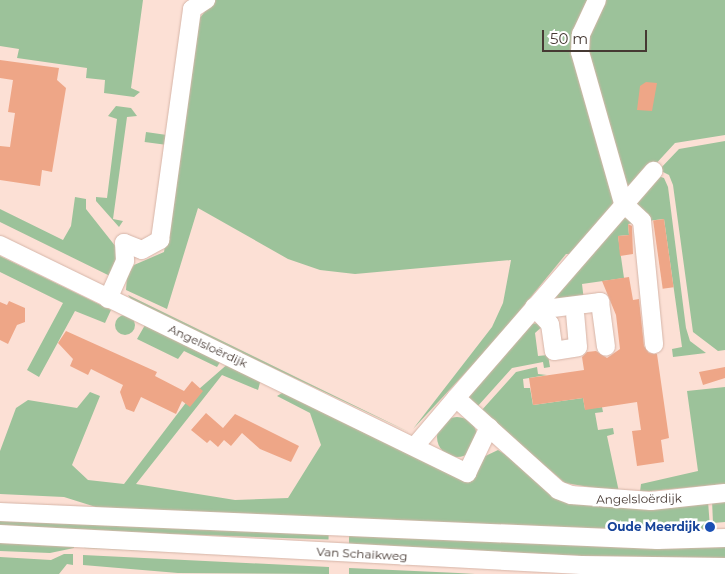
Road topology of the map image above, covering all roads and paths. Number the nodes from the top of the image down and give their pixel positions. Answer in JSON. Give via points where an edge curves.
{"nodes":[{"id":1,"x":206,"y":0,"type":"edge"},
{"id":2,"x":597,"y":0,"type":"edge"},
{"id":3,"x":653,"y":171,"type":"dead end"},
{"id":4,"x":623,"y":203,"type":"junction"},
{"id":5,"x":0,"y":245,"type":"edge"},
{"id":6,"x":108,"y":299,"type":"junction"},
{"id":7,"x":536,"y":309,"type":"junction"},
{"id":8,"x":574,"y":316,"type":"dead end"},
{"id":9,"x":654,"y":344,"type":"dead end"},
{"id":10,"x":606,"y":347,"type":"dead end"},
{"id":11,"x":456,"y":398,"type":"junction"},
{"id":12,"x":489,"y":427,"type":"junction"},
{"id":13,"x":415,"y":446,"type":"junction"},
{"id":14,"x":725,"y":493,"type":"edge"},
{"id":15,"x":0,"y":512,"type":"edge"},
{"id":16,"x":0,"y":534,"type":"edge"},
{"id":17,"x":725,"y":538,"type":"edge"},
{"id":18,"x":725,"y":566,"type":"edge"}],
"edges":[{"from":1,"to":6,"type":"street","via":[[192,9],[160,240],[142,250],[124,243],[125,261]]},
{"from":2,"to":4,"type":"street","via":[[581,34],[580,52]]},
{"from":3,"to":4,"type":"street"},
{"from":4,"to":7,"type":"street"},
{"from":4,"to":9,"type":"street","via":[[642,221]]},
{"from":5,"to":6,"type":"street","name":"Angelsloërdijk"},
{"from":6,"to":13,"type":"street","name":"Angelsloërdijk"},
{"from":7,"to":8,"type":"street","via":[[550,324],[554,351],[578,347]]},
{"from":7,"to":10,"type":"street","via":[[600,302]]},
{"from":7,"to":11,"type":"street"},
{"from":11,"to":12,"type":"street","name":"Angelsloërdijk"},
{"from":11,"to":13,"type":"street"},
{"from":12,"to":13,"type":"street","name":"Angelsloërdijk","via":[[467,473]]},
{"from":12,"to":14,"type":"street","name":"Angelsloërdijk","via":[[558,490],[571,495],[651,501]]},
{"from":15,"to":17,"type":"street","via":[[657,540]]},
{"from":16,"to":18,"type":"street","name":"Van Schaikweg","via":[[572,564]]}]}
